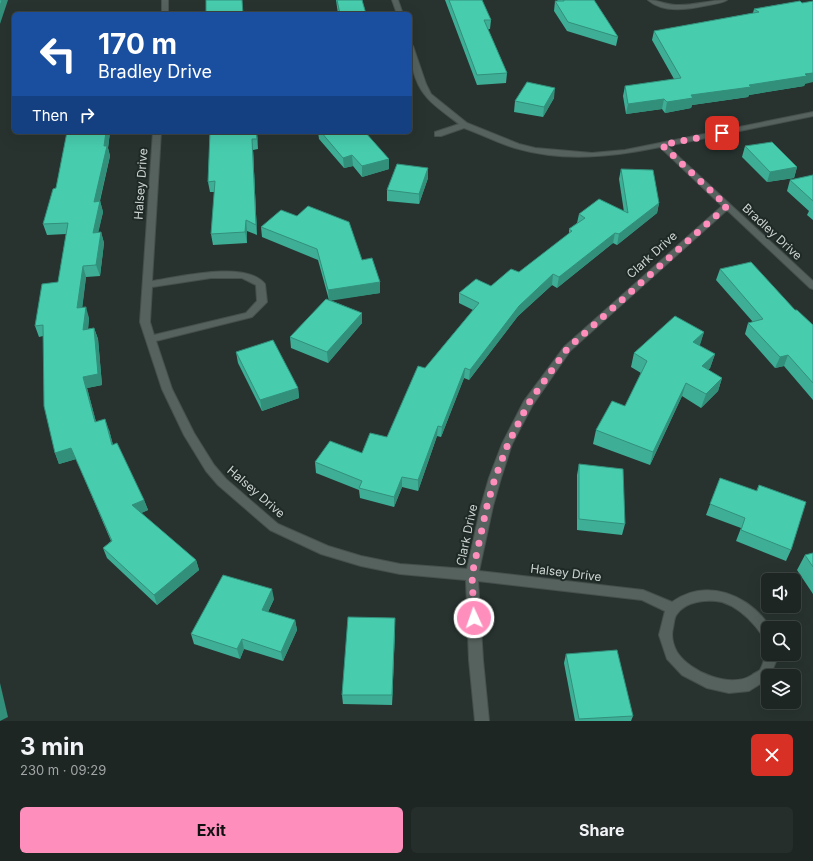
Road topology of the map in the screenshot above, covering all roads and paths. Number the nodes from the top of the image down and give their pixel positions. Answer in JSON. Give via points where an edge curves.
{"nodes":[{"id":1,"x":166,"y":0,"type":"edge"},
{"id":2,"x":395,"y":0,"type":"edge"},
{"id":3,"x":651,"y":0,"type":"edge"},
{"id":4,"x":724,"y":0,"type":"edge"},
{"id":5,"x":165,"y":12,"type":"edge"},
{"id":6,"x":399,"y":12,"type":"edge"},
{"id":7,"x":412,"y":52,"type":"edge"},
{"id":8,"x":813,"y":114,"type":"edge"},
{"id":9,"x":464,"y":126,"type":"junction"},
{"id":10,"x":157,"y":134,"type":"edge"},
{"id":11,"x":438,"y":134,"type":"dead end"},
{"id":12,"x":662,"y":145,"type":"junction"},
{"id":13,"x":727,"y":206,"type":"junction"},
{"id":14,"x":147,"y":285,"type":"junction"},
{"id":15,"x":813,"y":286,"type":"edge"},
{"id":16,"x":150,"y":339,"type":"junction"},
{"id":17,"x":472,"y":575,"type":"junction"},
{"id":18,"x":674,"y":609,"type":"junction"},
{"id":19,"x":761,"y":624,"type":"edge"},
{"id":20,"x":771,"y":661,"type":"edge"},
{"id":21,"x":482,"y":721,"type":"edge"}],
"edges":[{"from":1,"to":5,"type":"street"},
{"from":2,"to":6,"type":"street"},
{"from":3,"to":4,"type":"street","via":[[657,4],[682,7]]},
{"from":7,"to":9,"type":"street","via":[[428,95]]},
{"from":8,"to":12,"type":"street"},
{"from":9,"to":11,"type":"street"},
{"from":9,"to":12,"type":"street","via":[[517,146],[557,153],[606,154]]},
{"from":10,"to":14,"type":"street","name":"Halsey Drive"},
{"from":12,"to":13,"type":"street","name":"Bradley Drive"},
{"from":13,"to":15,"type":"street","name":"Bradley Drive"},
{"from":13,"to":17,"type":"street","name":"Clark Drive","via":[[567,349],[533,398],[508,444],[495,478]]},
{"from":14,"to":16,"type":"street","name":"Halsey Drive","via":[[145,322]]},
{"from":14,"to":16,"type":"street","via":[[211,275],[244,275],[260,284],[262,302],[249,314]]},
{"from":16,"to":17,"type":"street","name":"Halsey Drive","via":[[167,389],[188,435],[222,482],[274,527],[326,550],[361,561],[400,569]]},
{"from":17,"to":18,"type":"street","name":"Halsey Drive","via":[[643,595]]},
{"from":17,"to":21,"type":"street","name":"Clark Drive"},
{"from":18,"to":19,"type":"street","via":[[681,602],[695,596],[712,595],[729,598],[745,607]]},
{"from":18,"to":20,"type":"street","via":[[666,625],[666,640],[672,656],[684,671],[699,682],[717,689],[735,690],[752,686],[764,677]]}]}
